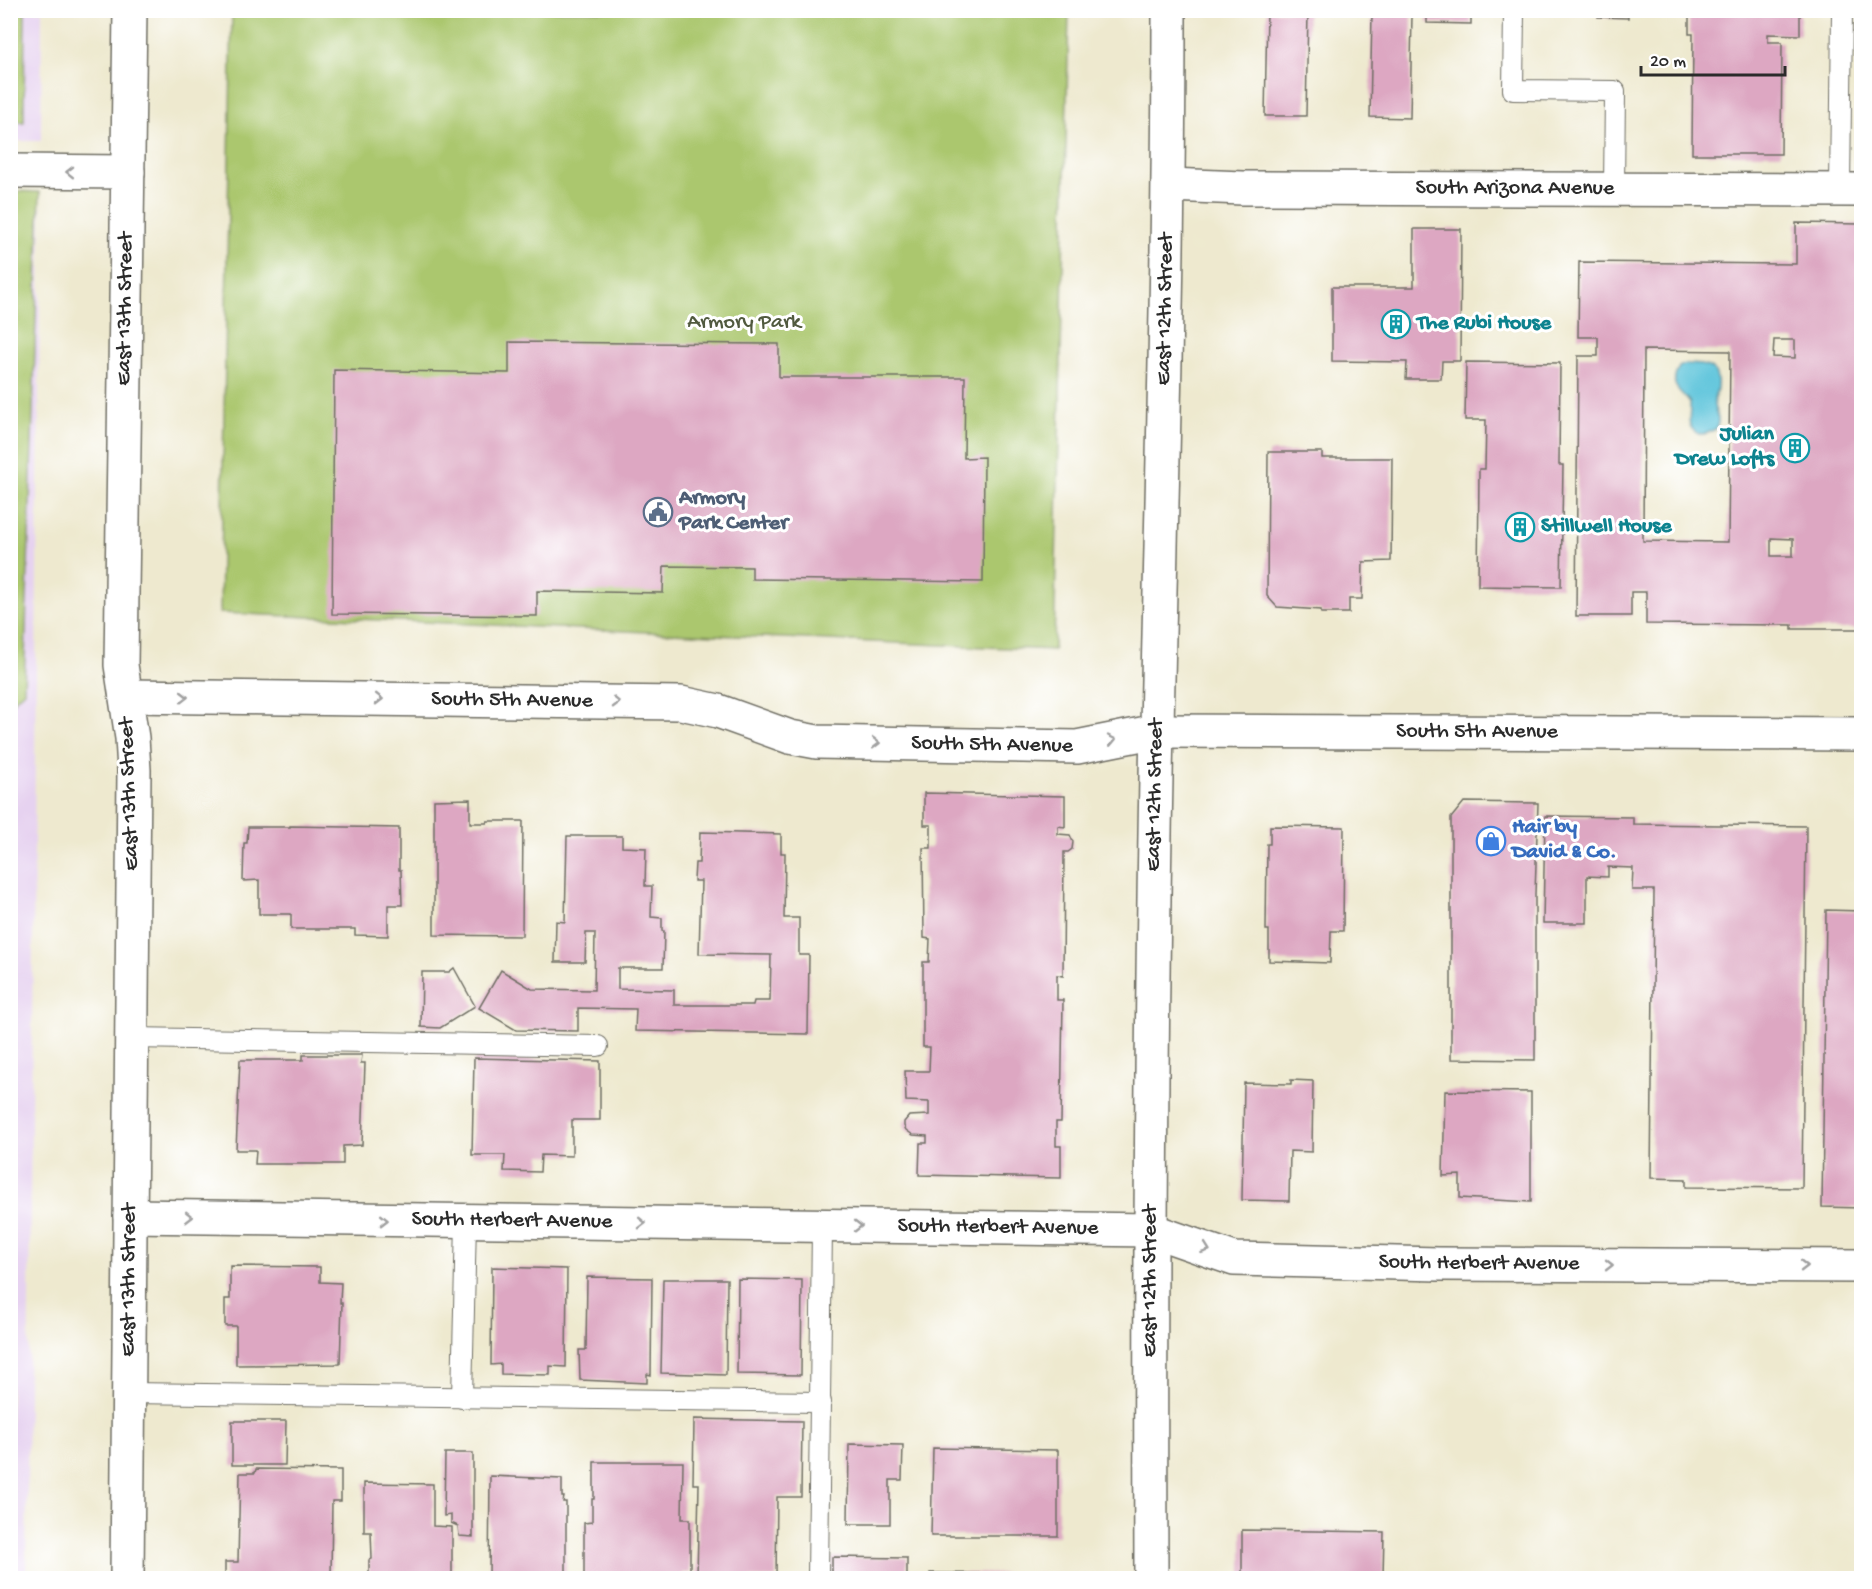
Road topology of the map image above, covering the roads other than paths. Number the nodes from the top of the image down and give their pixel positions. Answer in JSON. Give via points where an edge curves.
{"nodes":[{"id":1,"x":130,"y":10,"type":"edge"},
{"id":2,"x":1169,"y":10,"type":"edge"},
{"id":3,"x":1514,"y":10,"type":"edge"},
{"id":4,"x":1842,"y":10,"type":"edge"},
{"id":5,"x":10,"y":171,"type":"edge"},
{"id":6,"x":128,"y":172,"type":"junction"},
{"id":7,"x":1169,"y":185,"type":"junction"},
{"id":8,"x":1614,"y":189,"type":"junction"},
{"id":9,"x":1851,"y":190,"type":"edge"},
{"id":10,"x":126,"y":696,"type":"junction"},
{"id":11,"x":1156,"y":731,"type":"junction"},
{"id":12,"x":1862,"y":734,"type":"edge"},
{"id":13,"x":132,"y":1038,"type":"junction"},
{"id":14,"x":598,"y":1046,"type":"dead end"},
{"id":15,"x":130,"y":1216,"type":"junction"},
{"id":16,"x":466,"y":1221,"type":"junction"},
{"id":17,"x":822,"y":1226,"type":"junction"},
{"id":18,"x":1151,"y":1230,"type":"junction"},
{"id":19,"x":1862,"y":1266,"type":"edge"},
{"id":20,"x":128,"y":1393,"type":"junction"},
{"id":21,"x":462,"y":1398,"type":"junction"},
{"id":22,"x":821,"y":1402,"type":"junction"},
{"id":23,"x":127,"y":1578,"type":"edge"},
{"id":24,"x":818,"y":1578,"type":"edge"},
{"id":25,"x":1151,"y":1578,"type":"edge"}],
"edges":[{"from":1,"to":6,"type":"street","name":"East 13th Street"},
{"from":2,"to":7,"type":"street","name":"East 12th Street"},
{"from":3,"to":8,"type":"lane","via":[[1513,90],[1615,91]]},
{"from":4,"to":9,"type":"lane"},
{"from":6,"to":5,"type":"street","one_way":true},
{"from":6,"to":10,"type":"street","name":"East 13th Street","via":[[121,665]]},
{"from":7,"to":8,"type":"street","name":"South Arizona Avenue"},
{"from":7,"to":11,"type":"street","name":"East 12th Street"},
{"from":8,"to":9,"type":"street","name":"South Arizona Avenue"},
{"from":10,"to":11,"type":"street","name":"South 5th Avenue","one_way":true,"via":[[681,703],[817,742],[1077,747]]},
{"from":10,"to":13,"type":"street","name":"East 13th Street","via":[[134,770]]},
{"from":11,"to":12,"type":"street","name":"South 5th Avenue"},
{"from":11,"to":18,"type":"street","name":"East 12th Street"},
{"from":13,"to":14,"type":"lane"},
{"from":13,"to":15,"type":"street","name":"East 13th Street"},
{"from":15,"to":16,"type":"street","name":"South Herbert Avenue","one_way":true},
{"from":15,"to":20,"type":"street","name":"East 13th Street"},
{"from":16,"to":17,"type":"street","name":"South Herbert Avenue","one_way":true},
{"from":16,"to":21,"type":"lane"},
{"from":17,"to":18,"type":"street","name":"South Herbert Avenue","one_way":true},
{"from":17,"to":22,"type":"lane"},
{"from":18,"to":19,"type":"street","name":"South Herbert Avenue","one_way":true,"via":[[1234,1259]]},
{"from":18,"to":25,"type":"street","name":"East 12th Street"},
{"from":20,"to":21,"type":"lane"},
{"from":20,"to":23,"type":"street","name":"East 13th Street"},
{"from":21,"to":22,"type":"lane"},
{"from":22,"to":24,"type":"lane"}]}
